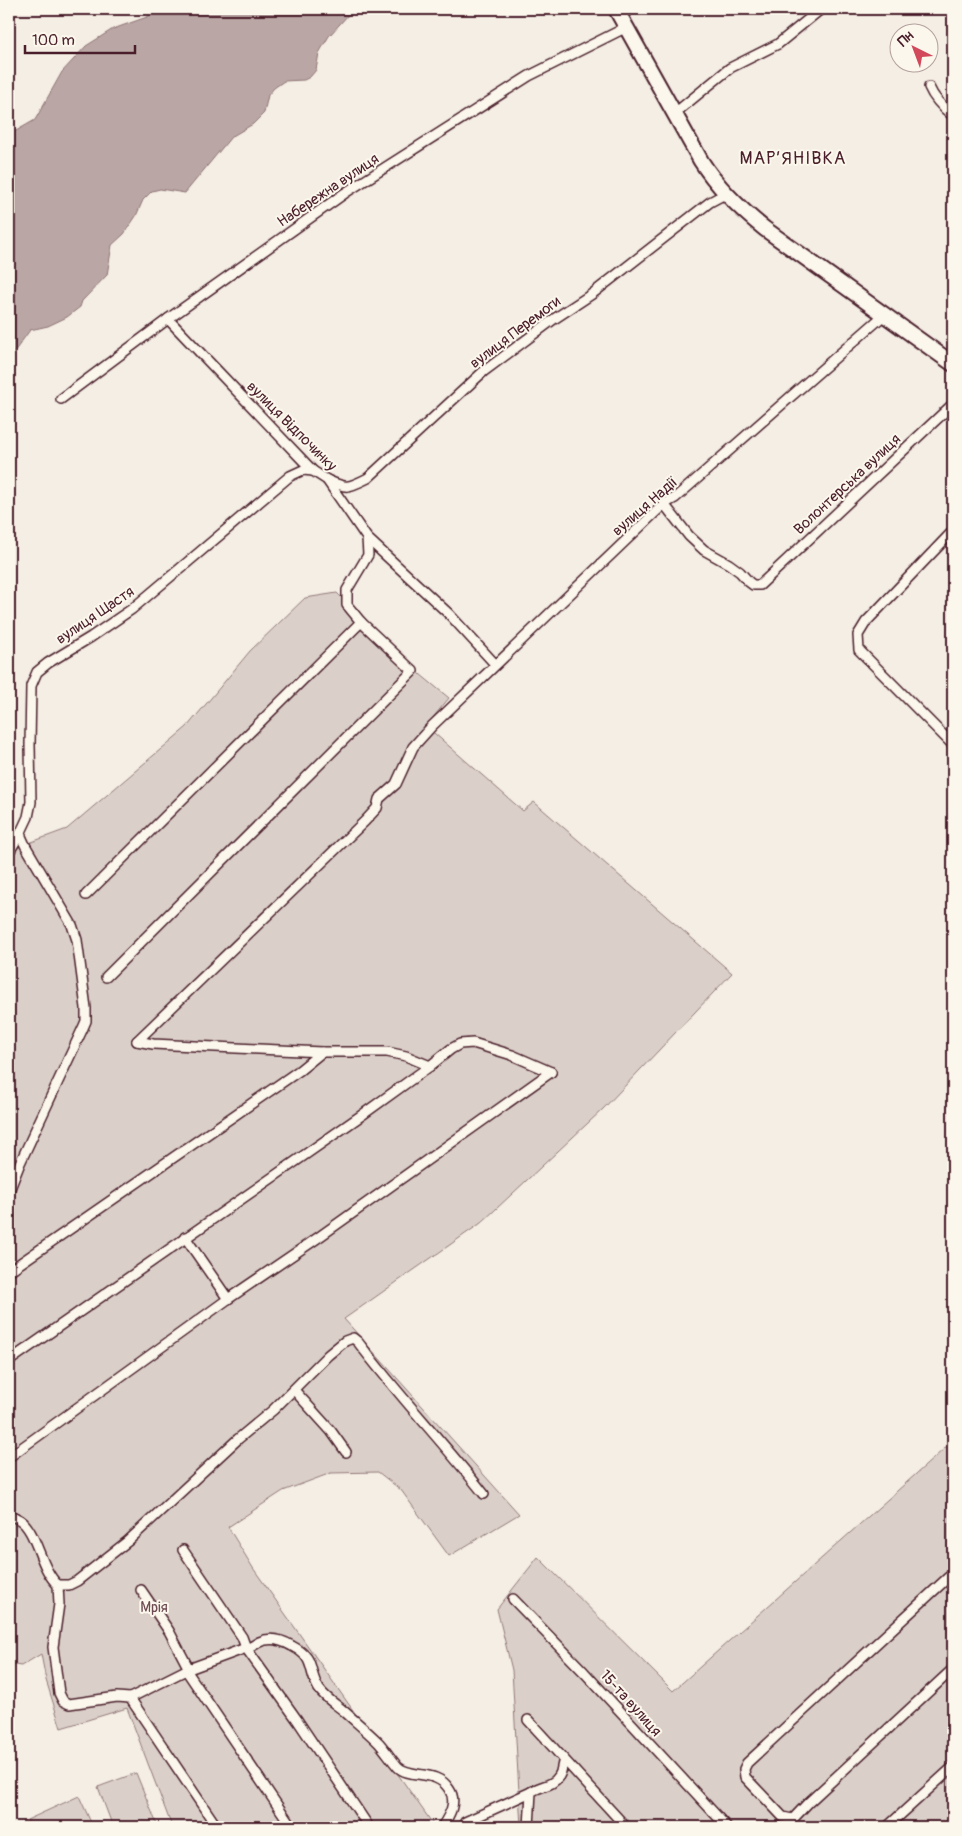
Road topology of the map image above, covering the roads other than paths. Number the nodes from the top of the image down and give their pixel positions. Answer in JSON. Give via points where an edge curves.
{"nodes":[{"id":1,"x":616,"y":9,"type":"edge"},
{"id":2,"x":821,"y":9,"type":"edge"},
{"id":3,"x":626,"y":27,"type":"junction"},
{"id":4,"x":929,"y":87,"type":"dead end"},
{"id":5,"x":675,"y":112,"type":"junction"},
{"id":6,"x":953,"y":116,"type":"edge"},
{"id":7,"x":725,"y":194,"type":"junction"},
{"id":8,"x":884,"y":315,"type":"junction"},
{"id":9,"x":168,"y":319,"type":"junction"},
{"id":10,"x":953,"y":364,"type":"edge"},
{"id":11,"x":61,"y":399,"type":"dead end"},
{"id":12,"x":953,"y":404,"type":"edge"},
{"id":13,"x":313,"y":471,"type":"junction"},
{"id":14,"x":327,"y":480,"type":"junction"},
{"id":15,"x":664,"y":504,"type":"junction"},
{"id":16,"x":953,"y":531,"type":"edge"},
{"id":17,"x":367,"y":538,"type":"junction"},
{"id":18,"x":361,"y":622,"type":"junction"},
{"id":19,"x":495,"y":664,"type":"junction"},
{"id":20,"x":953,"y":745,"type":"edge"},
{"id":21,"x":20,"y":834,"type":"junction"},
{"id":22,"x":9,"y":852,"type":"edge"},
{"id":23,"x":86,"y":896,"type":"dead end"},
{"id":24,"x":106,"y":977,"type":"dead end"},
{"id":25,"x":322,"y":1052,"type":"junction"},
{"id":26,"x":430,"y":1066,"type":"junction"},
{"id":27,"x":9,"y":1191,"type":"edge"},
{"id":28,"x":185,"y":1238,"type":"junction"},
{"id":29,"x":9,"y":1271,"type":"edge"},
{"id":30,"x":228,"y":1299,"type":"junction"},
{"id":31,"x":9,"y":1361,"type":"edge"},
{"id":32,"x":294,"y":1390,"type":"junction"},
{"id":33,"x":346,"y":1452,"type":"dead end"},
{"id":34,"x":9,"y":1457,"type":"edge"},
{"id":35,"x":484,"y":1494,"type":"dead end"},
{"id":36,"x":9,"y":1515,"type":"edge"},
{"id":37,"x":183,"y":1550,"type":"dead end"},
{"id":38,"x":953,"y":1573,"type":"edge"},
{"id":39,"x":58,"y":1585,"type":"junction"},
{"id":40,"x":141,"y":1590,"type":"dead end"},
{"id":41,"x":513,"y":1599,"type":"dead end"},
{"id":42,"x":246,"y":1648,"type":"junction"},
{"id":43,"x":953,"y":1669,"type":"edge"},
{"id":44,"x":187,"y":1670,"type":"junction"},
{"id":45,"x":130,"y":1698,"type":"junction"},
{"id":46,"x":528,"y":1720,"type":"dead end"},
{"id":47,"x":564,"y":1760,"type":"junction"},
{"id":48,"x":953,"y":1767,"type":"edge"},
{"id":49,"x":531,"y":1792,"type":"junction"},
{"id":50,"x":793,"y":1823,"type":"edge"},
{"id":51,"x":217,"y":1827,"type":"edge"},
{"id":52,"x":292,"y":1827,"type":"edge"},
{"id":53,"x":370,"y":1827,"type":"edge"},
{"id":54,"x":442,"y":1827,"type":"edge"},
{"id":55,"x":463,"y":1827,"type":"edge"},
{"id":56,"x":529,"y":1827,"type":"edge"},
{"id":57,"x":626,"y":1827,"type":"edge"},
{"id":58,"x":727,"y":1827,"type":"edge"},
{"id":59,"x":887,"y":1827,"type":"edge"}],
"edges":[{"from":1,"to":3,"type":"main road"},
{"from":2,"to":5,"type":"street","via":[[778,44],[730,68]]},
{"from":3,"to":5,"type":"main road"},
{"from":3,"to":9,"type":"street","name":"Набережна вулиця","via":[[529,76],[353,187]]},
{"from":4,"to":6,"type":"street","via":[[938,102]]},
{"from":5,"to":7,"type":"main road","via":[[708,172]]},
{"from":7,"to":8,"type":"main road","via":[[765,229]]},
{"from":7,"to":14,"type":"street","name":"вулиця Перемоги","via":[[483,372],[368,478],[343,487]]},
{"from":8,"to":10,"type":"main road"},
{"from":8,"to":15,"type":"street","name":"вулиця Надії","via":[[676,498]]},
{"from":9,"to":11,"type":"street","name":"Набережна вулиця"},
{"from":9,"to":13,"type":"street","name":"вулиця Відпочинку"},
{"from":12,"to":15,"type":"street","name":"Волонтерська вулиця","via":[[760,585],[753,585],[729,564],[704,550]]},
{"from":13,"to":14,"type":"street","name":"вулиця Відпочинку"},
{"from":13,"to":21,"type":"street","name":"вулиця Щастя","via":[[303,470],[290,476],[132,609],[37,672],[31,686],[31,802]]},
{"from":14,"to":17,"type":"street","name":"вулиця Відпочинку"},
{"from":15,"to":19,"type":"street","name":"вулиця Надії"},
{"from":16,"to":20,"type":"street","via":[[866,622],[858,635],[859,650]]},
{"from":17,"to":18,"type":"street","via":[[368,555],[347,590],[347,605]]},
{"from":17,"to":19,"type":"street","name":"вулиця Відпочинку","via":[[449,614]]},
{"from":18,"to":23,"type":"street"},
{"from":18,"to":24,"type":"street","via":[[413,672]]},
{"from":19,"to":25,"type":"street","name":"вулиця Надії","via":[[414,747],[396,784],[379,799],[377,808],[365,821],[137,1042]]},
{"from":21,"to":22,"type":"street","name":"вулиця Щастя"},
{"from":21,"to":27,"type":"street","via":[[72,925],[77,940],[86,1021]]},
{"from":25,"to":26,"type":"street","via":[[387,1052]]},
{"from":25,"to":29,"type":"street"},
{"from":26,"to":28,"type":"street"},
{"from":26,"to":30,"type":"street","via":[[460,1044],[473,1043],[512,1055],[550,1072]]},
{"from":28,"to":30,"type":"street"},
{"from":28,"to":31,"type":"street"},
{"from":30,"to":34,"type":"street"},
{"from":32,"to":33,"type":"street"},
{"from":32,"to":35,"type":"street","via":[[328,1355],[353,1338]]},
{"from":32,"to":39,"type":"street","via":[[128,1541],[77,1581]]},
{"from":36,"to":39,"type":"street","via":[[22,1520],[50,1578]]},
{"from":37,"to":42,"type":"street","via":[[242,1637]]},
{"from":38,"to":50,"type":"street","via":[[747,1763],[745,1777],[783,1817]]},
{"from":39,"to":45,"type":"street","via":[[59,1604],[53,1647],[63,1701],[69,1704]]},
{"from":40,"to":44,"type":"street","via":[[174,1639]]},
{"from":41,"to":58,"type":"street","name":"15-та вулиця"},
{"from":42,"to":44,"type":"street"},
{"from":42,"to":53,"type":"street"},
{"from":42,"to":54,"type":"street","via":[[263,1640],[273,1640],[282,1641],[304,1654],[327,1698],[378,1743],[402,1770],[437,1778],[449,1787],[452,1810]]},
{"from":43,"to":50,"type":"street","via":[[838,1774]]},
{"from":44,"to":45,"type":"street"},
{"from":44,"to":52,"type":"street"},
{"from":45,"to":51,"type":"street"},
{"from":46,"to":47,"type":"street"},
{"from":47,"to":49,"type":"street","via":[[560,1775],[554,1782]]},
{"from":47,"to":57,"type":"street"},
{"from":48,"to":59,"type":"street"},
{"from":49,"to":55,"type":"street","via":[[465,1822]]},
{"from":49,"to":56,"type":"street"}]}
